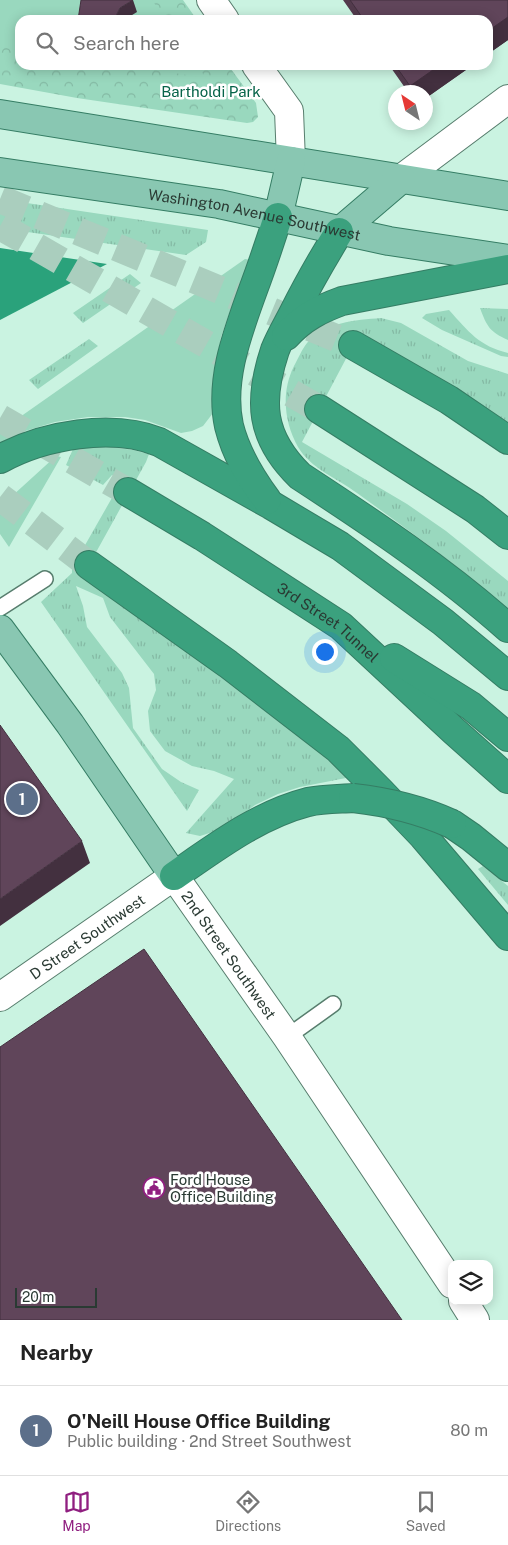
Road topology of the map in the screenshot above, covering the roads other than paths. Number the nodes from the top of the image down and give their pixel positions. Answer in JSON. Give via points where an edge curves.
{"nodes":[{"id":1,"x":211,"y":0,"type":"edge"},
{"id":2,"x":222,"y":15,"type":"edge"},
{"id":3,"x":260,"y":70,"type":"edge"},
{"id":4,"x":508,"y":99,"type":"edge"},
{"id":5,"x":0,"y":114,"type":"edge"},
{"id":6,"x":292,"y":161,"type":"junction"},
{"id":7,"x":0,"y":172,"type":"edge"},
{"id":8,"x":401,"y":179,"type":"junction"},
{"id":9,"x":508,"y":196,"type":"edge"},
{"id":10,"x":278,"y":217,"type":"junction"},
{"id":11,"x":339,"y":232,"type":"junction"},
{"id":12,"x":508,"y":259,"type":"edge"},
{"id":13,"x":508,"y":269,"type":"edge"},
{"id":14,"x":353,"y":345,"type":"tunnel mouth"},
{"id":15,"x":275,"y":348,"type":"junction"},
{"id":16,"x":319,"y":409,"type":"tunnel mouth"},
{"id":17,"x":508,"y":440,"type":"edge"},
{"id":18,"x":0,"y":459,"type":"edge"},
{"id":19,"x":128,"y":492,"type":"tunnel mouth"},
{"id":20,"x":271,"y":505,"type":"junction"},
{"id":21,"x":508,"y":536,"type":"edge"},
{"id":22,"x":89,"y":565,"type":"tunnel mouth"},
{"id":23,"x":45,"y":578,"type":"dead end"},
{"id":24,"x":0,"y":608,"type":"edge"},
{"id":25,"x":341,"y":626,"type":"junction"},
{"id":26,"x":508,"y":628,"type":"edge"},
{"id":27,"x":0,"y":629,"type":"edge"},
{"id":28,"x":508,"y":676,"type":"edge"},
{"id":29,"x":508,"y":737,"type":"edge"},
{"id":30,"x":508,"y":779,"type":"edge"},
{"id":31,"x":508,"y":867,"type":"edge"},
{"id":32,"x":174,"y":876,"type":"junction"},
{"id":33,"x":508,"y":936,"type":"edge"},
{"id":34,"x":0,"y":997,"type":"edge"},
{"id":35,"x":333,"y":1004,"type":"dead end"},
{"id":36,"x":287,"y":1037,"type":"junction"},
{"id":37,"x":448,"y":1278,"type":"edge"},
{"id":38,"x":466,"y":1305,"type":"edge"},
{"id":39,"x":475,"y":1320,"type":"edge"}],
"edges":[{"from":1,"to":2,"type":"street"},
{"from":3,"to":6,"type":"street","via":[[289,111]]},
{"from":4,"to":8,"type":"street"},
{"from":5,"to":6,"type":"main road"},
{"from":6,"to":8,"type":"main road"},
{"from":6,"to":10,"type":"main road"},
{"from":7,"to":10,"type":"main road","name":"Washington Avenue Southwest","via":[[219,204]]},
{"from":8,"to":9,"type":"main road"},
{"from":8,"to":11,"type":"main road"},
{"from":10,"to":11,"type":"main road","name":"Washington Avenue Southwest"},
{"from":10,"to":20,"type":"highway","via":[[236,337],[227,386],[229,424],[234,444],[242,464]]},
{"from":11,"to":12,"type":"main road","name":"Washington Avenue Southwest"},
{"from":11,"to":15,"type":"highway"},
{"from":13,"to":15,"type":"highway","via":[[342,301],[303,319]]},
{"from":14,"to":17,"type":"highway","via":[[449,400]]},
{"from":15,"to":26,"type":"highway","via":[[264,412],[268,431],[288,464],[300,476],[438,572]]},
{"from":16,"to":21,"type":"highway","via":[[467,504]]},
{"from":18,"to":20,"type":"highway","via":[[29,446],[80,434],[101,432],[147,437]]},
{"from":19,"to":25,"type":"highway","name":"3rd Street Tunnel"},
{"from":20,"to":28,"type":"highway","via":[[340,546],[443,622]]},
{"from":22,"to":33,"type":"highway","via":[[228,664],[338,749],[424,836]]},
{"from":23,"to":24,"type":"lane"},
{"from":25,"to":29,"type":"highway","via":[[471,706]]},
{"from":25,"to":30,"type":"highway","name":"3rd Street Tunnel"},
{"from":27,"to":32,"type":"main road","name":"2nd Street Southwest","via":[[70,724]]},
{"from":31,"to":32,"type":"highway","bridge":true,"via":[[452,824],[428,813],[381,801],[353,798],[308,802],[257,822]]},
{"from":32,"to":34,"type":"street","name":"D Street Southwest"},
{"from":32,"to":36,"type":"street","name":"2nd Street Southwest"},
{"from":35,"to":36,"type":"lane"},
{"from":36,"to":37,"type":"street","name":"2nd Street Southwest"},
{"from":38,"to":39,"type":"street"}]}
